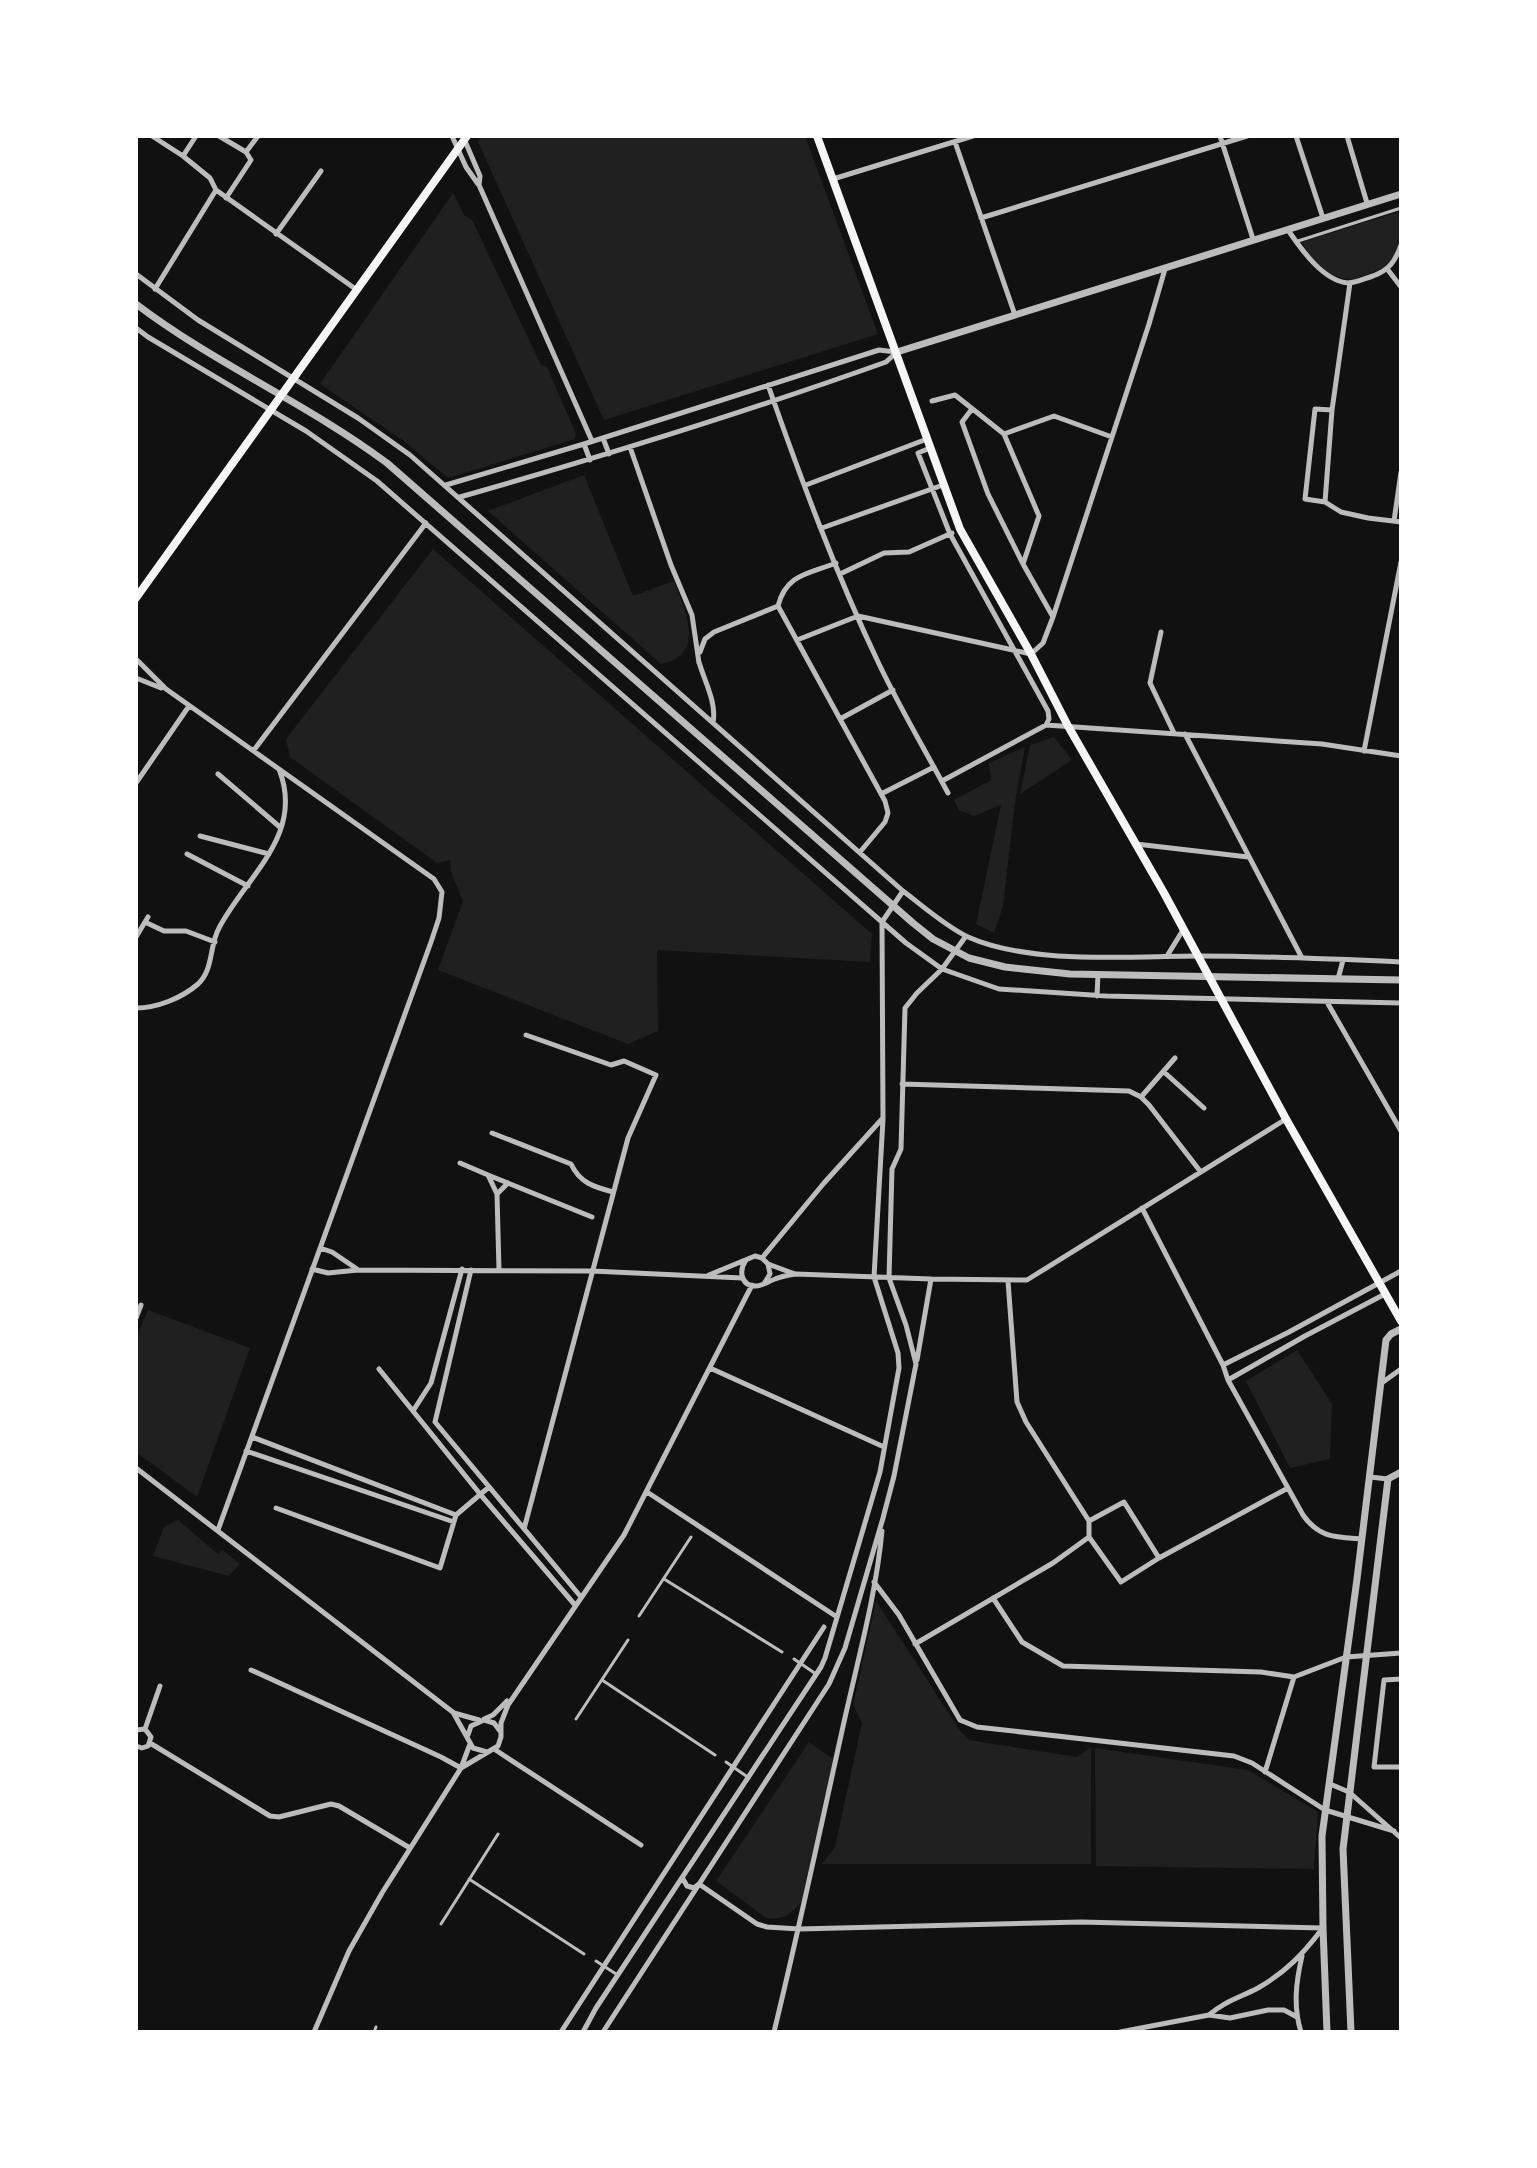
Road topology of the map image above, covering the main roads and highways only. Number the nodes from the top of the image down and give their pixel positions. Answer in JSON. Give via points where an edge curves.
{"nodes":[{"id":1,"x":817,"y":136,"type":"edge"},
{"id":2,"x":465,"y":137,"type":"edge"},
{"id":3,"x":136,"y":598,"type":"edge"},
{"id":4,"x":1401,"y":1321,"type":"edge"}],
"edges":[{"from":1,"to":4,"type":"main road","via":[[960,529]]},
{"from":2,"to":3,"type":"main road"}]}
